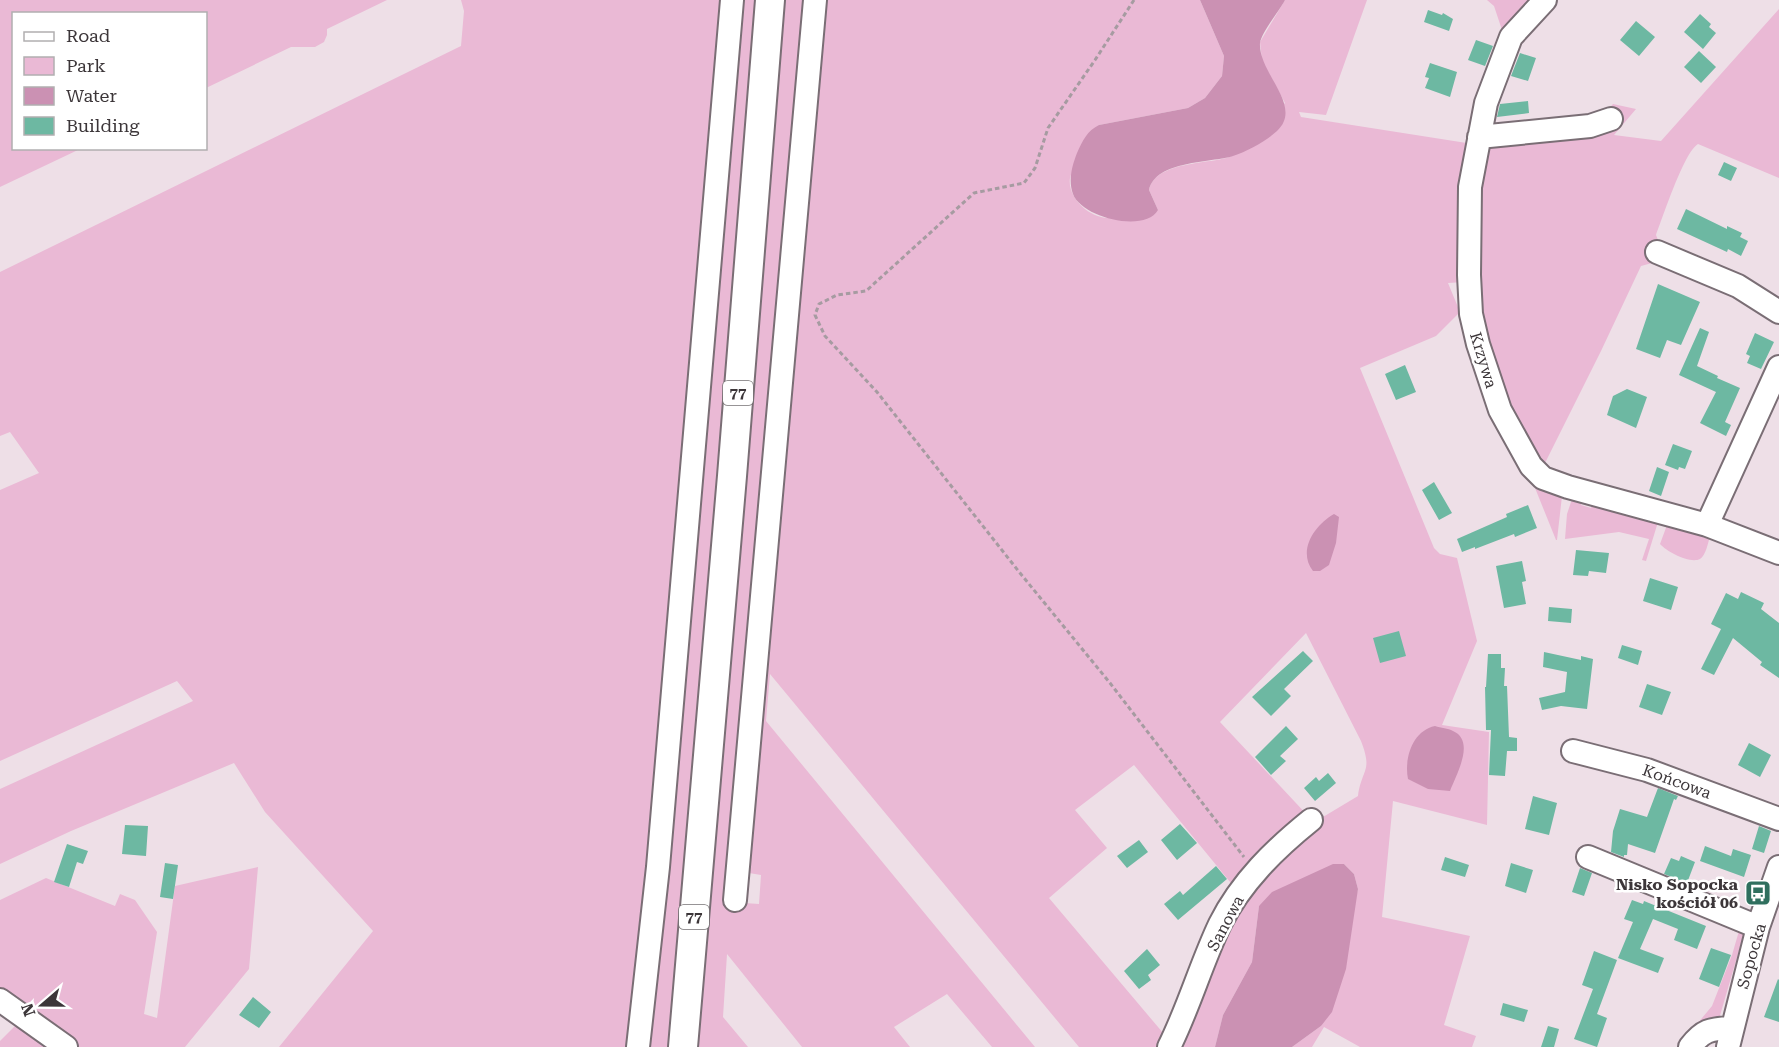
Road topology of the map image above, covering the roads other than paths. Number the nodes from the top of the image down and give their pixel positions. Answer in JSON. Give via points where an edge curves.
{"nodes":[{"id":1,"x":732,"y":0,"type":"edge"},
{"id":2,"x":770,"y":0,"type":"edge"},
{"id":3,"x":815,"y":0,"type":"edge"},
{"id":4,"x":1545,"y":0,"type":"edge"},
{"id":5,"x":1611,"y":119,"type":"dead end"},
{"id":6,"x":1479,"y":137,"type":"junction"},
{"id":7,"x":1657,"y":252,"type":"dead end"},
{"id":8,"x":1779,"y":312,"type":"edge"},
{"id":9,"x":1779,"y":367,"type":"edge"},
{"id":10,"x":1707,"y":525,"type":"junction"},
{"id":11,"x":1779,"y":553,"type":"edge"},
{"id":12,"x":1573,"y":751,"type":"dead end"},
{"id":13,"x":1779,"y":819,"type":"edge"},
{"id":14,"x":1311,"y":820,"type":"dead end"},
{"id":15,"x":1588,"y":857,"type":"dead end"},
{"id":16,"x":1779,"y":867,"type":"edge"},
{"id":17,"x":735,"y":900,"type":"dead end"},
{"id":18,"x":1758,"y":927,"type":"junction"},
{"id":19,"x":0,"y":1000,"type":"edge"},
{"id":20,"x":1730,"y":1038,"type":"edge"},
{"id":21,"x":66,"y":1047,"type":"edge"},
{"id":22,"x":638,"y":1047,"type":"edge"},
{"id":23,"x":683,"y":1047,"type":"edge"},
{"id":24,"x":1168,"y":1047,"type":"edge"},
{"id":25,"x":1690,"y":1047,"type":"edge"}],
"edges":[{"from":1,"to":22,"type":"street","via":[[662,820]]},
{"from":2,"to":23,"type":"main road","number":"77"},
{"from":3,"to":17,"type":"street"},
{"from":4,"to":6,"type":"street","name":"Krzywa","via":[[1511,37],[1486,103]]},
{"from":5,"to":6,"type":"street","via":[[1590,126]]},
{"from":6,"to":10,"type":"street","name":"Krzywa","via":[[1470,187],[1471,314],[1500,410],[1531,466],[1543,478],[1568,487]]},
{"from":7,"to":8,"type":"street","via":[[1738,286]]},
{"from":9,"to":10,"type":"street"},
{"from":10,"to":11,"type":"street","name":"Krzywa"},
{"from":12,"to":13,"type":"street","name":"Końcowa","via":[[1647,770]]},
{"from":14,"to":24,"type":"street","name":"Sanowa","via":[[1255,872],[1221,923]]},
{"from":15,"to":18,"type":"street"},
{"from":16,"to":18,"type":"street","name":"Sopocka"},
{"from":18,"to":20,"type":"street","name":"Sopocka"},
{"from":19,"to":21,"type":"street"},
{"from":20,"to":25,"type":"street","via":[[1714,1029]]}]}
